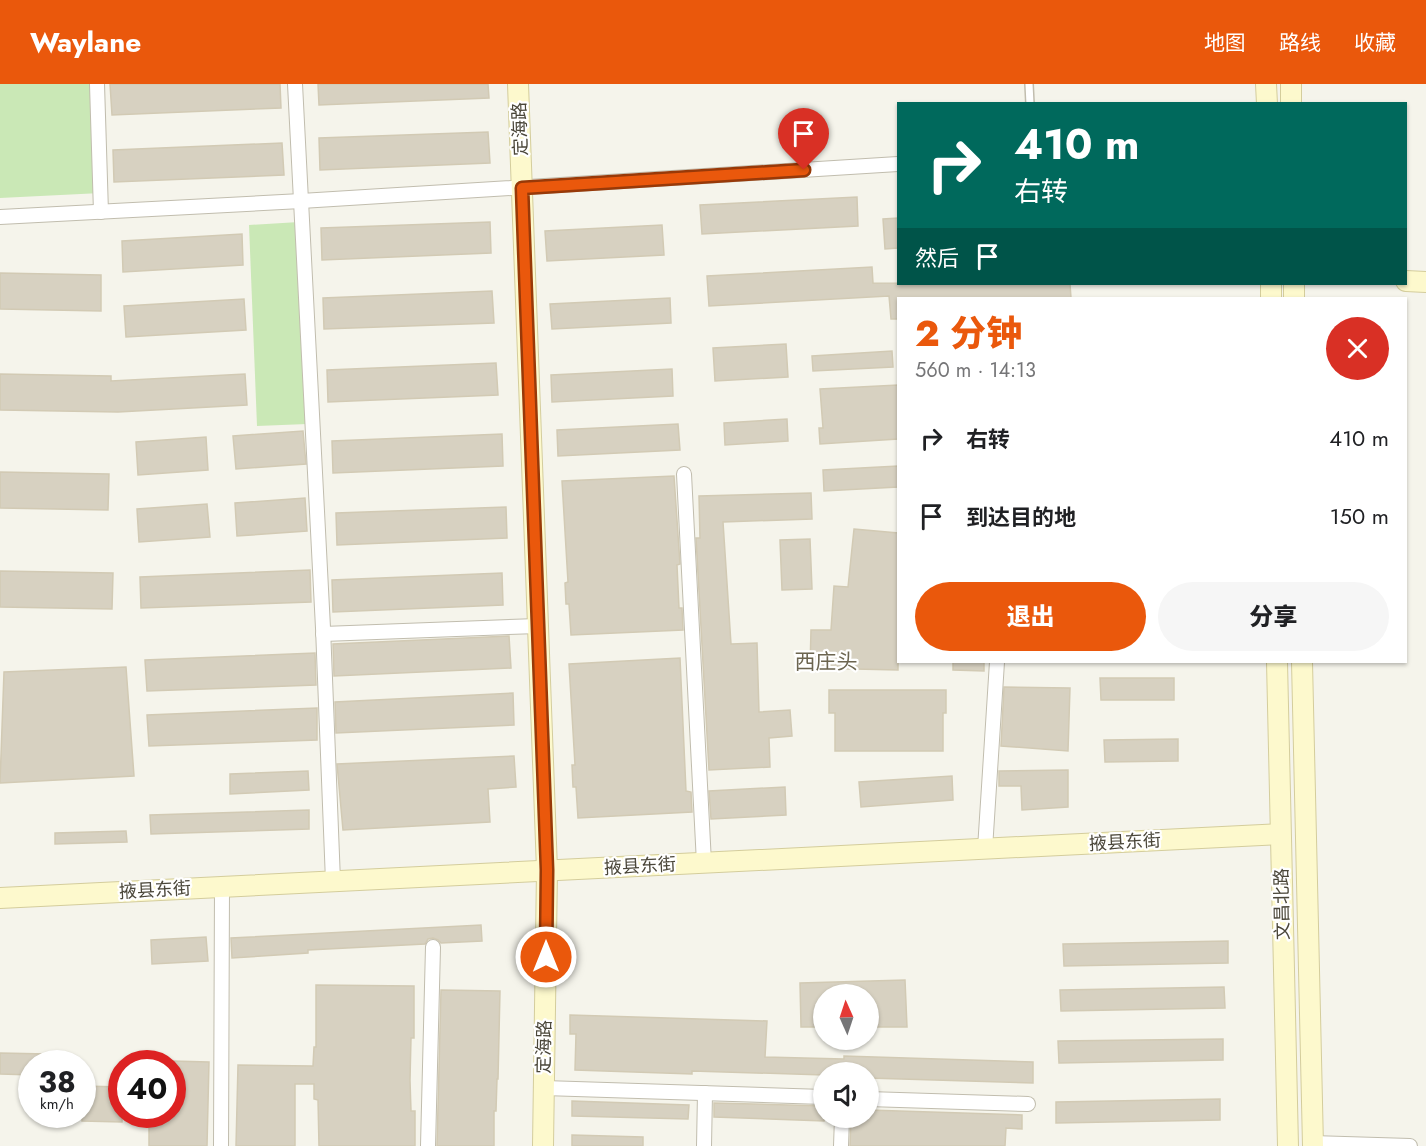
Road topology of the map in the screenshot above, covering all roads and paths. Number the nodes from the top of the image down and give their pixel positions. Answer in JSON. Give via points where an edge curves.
{"nodes":[{"id":1,"x":97,"y":84,"type":"edge"},
{"id":2,"x":295,"y":84,"type":"edge"},
{"id":3,"x":518,"y":84,"type":"edge"},
{"id":4,"x":1029,"y":84,"type":"edge"},
{"id":5,"x":1266,"y":84,"type":"edge"},
{"id":6,"x":1291,"y":84,"type":"edge"},
{"id":7,"x":1030,"y":102,"type":"edge"},
{"id":8,"x":1267,"y":102,"type":"edge"},
{"id":9,"x":1291,"y":102,"type":"edge"},
{"id":10,"x":897,"y":164,"type":"edge"},
{"id":11,"x":522,"y":188,"type":"junction"},
{"id":12,"x":301,"y":201,"type":"junction"},
{"id":13,"x":101,"y":212,"type":"junction"},
{"id":14,"x":0,"y":217,"type":"edge"},
{"id":15,"x":1407,"y":281,"type":"edge"},
{"id":16,"x":1426,"y":282,"type":"edge"},
{"id":17,"x":684,"y":474,"type":"dead end"},
{"id":18,"x":538,"y":626,"type":"junction"},
{"id":19,"x":323,"y":634,"type":"junction"},
{"id":20,"x":997,"y":663,"type":"edge"},
{"id":21,"x":1277,"y":663,"type":"edge"},
{"id":22,"x":1302,"y":663,"type":"edge"},
{"id":23,"x":1280,"y":834,"type":"junction"},
{"id":24,"x":985,"y":849,"type":"junction"},
{"id":25,"x":704,"y":863,"type":"junction"},
{"id":26,"x":547,"y":870,"type":"junction"},
{"id":27,"x":333,"y":881,"type":"junction"},
{"id":28,"x":222,"y":887,"type":"junction"},
{"id":29,"x":0,"y":898,"type":"edge"},
{"id":30,"x":433,"y":947,"type":"dead end"},
{"id":31,"x":544,"y":1088,"type":"junction"},
{"id":32,"x":705,"y":1093,"type":"junction"},
{"id":33,"x":813,"y":1097,"type":"edge"},
{"id":34,"x":879,"y":1098,"type":"edge"},
{"id":35,"x":1028,"y":1104,"type":"dead end"},
{"id":36,"x":842,"y":1128,"type":"edge"},
{"id":37,"x":1312,"y":1144,"type":"edge"},
{"id":38,"x":221,"y":1146,"type":"edge"},
{"id":39,"x":428,"y":1146,"type":"edge"},
{"id":40,"x":543,"y":1146,"type":"edge"},
{"id":41,"x":704,"y":1146,"type":"edge"},
{"id":42,"x":841,"y":1146,"type":"edge"},
{"id":43,"x":1288,"y":1146,"type":"edge"},
{"id":44,"x":1410,"y":1146,"type":"edge"}],
"edges":[{"from":1,"to":13,"type":"street"},
{"from":2,"to":12,"type":"street"},
{"from":3,"to":11,"type":"main road","name":"定海路"},
{"from":4,"to":7,"type":"lane"},
{"from":5,"to":8,"type":"main road"},
{"from":6,"to":9,"type":"main road"},
{"from":10,"to":11,"type":"street"},
{"from":11,"to":12,"type":"street"},
{"from":11,"to":18,"type":"main road","name":"定海路"},
{"from":12,"to":13,"type":"street"},
{"from":12,"to":19,"type":"street"},
{"from":13,"to":14,"type":"street"},
{"from":15,"to":16,"type":"main road"},
{"from":17,"to":25,"type":"street"},
{"from":18,"to":19,"type":"street"},
{"from":18,"to":26,"type":"main road","name":"定海路"},
{"from":19,"to":27,"type":"street"},
{"from":20,"to":24,"type":"street"},
{"from":21,"to":23,"type":"main road","name":"文昌北路"},
{"from":22,"to":37,"type":"main road","name":"文昌北路"},
{"from":23,"to":24,"type":"main road","name":"掖县东街"},
{"from":23,"to":43,"type":"main road","name":"文昌北路"},
{"from":24,"to":25,"type":"main road","name":"掖县东街"},
{"from":25,"to":26,"type":"main road","name":"掖县东街"},
{"from":26,"to":27,"type":"main road","name":"掖县东街"},
{"from":26,"to":31,"type":"main road","name":"定海路"},
{"from":27,"to":28,"type":"main road","name":"掖县东街"},
{"from":28,"to":29,"type":"main road","name":"掖县东街"},
{"from":28,"to":38,"type":"street"},
{"from":30,"to":39,"type":"street"},
{"from":31,"to":32,"type":"street"},
{"from":31,"to":40,"type":"main road","name":"定海路"},
{"from":32,"to":33,"type":"street"},
{"from":32,"to":41,"type":"street"},
{"from":34,"to":35,"type":"street"},
{"from":36,"to":42,"type":"street"},
{"from":37,"to":44,"type":"street"}]}
